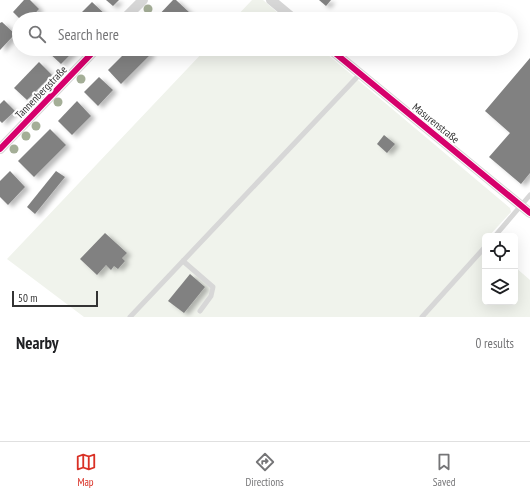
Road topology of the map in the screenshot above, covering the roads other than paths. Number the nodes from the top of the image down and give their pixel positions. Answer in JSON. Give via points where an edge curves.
{"nodes":[{"id":1,"x":143,"y":0,"type":"edge"},
{"id":2,"x":271,"y":0,"type":"edge"},
{"id":3,"x":131,"y":12,"type":"edge"},
{"id":4,"x":286,"y":12,"type":"edge"},
{"id":5,"x":89,"y":56,"type":"edge"},
{"id":6,"x":338,"y":56,"type":"edge"},
{"id":7,"x":360,"y":74,"type":"junction"},
{"id":8,"x":0,"y":149,"type":"edge"},
{"id":9,"x":530,"y":195,"type":"edge"},
{"id":10,"x":521,"y":206,"type":"junction"},
{"id":11,"x":530,"y":213,"type":"edge"},
{"id":12,"x":498,"y":233,"type":"edge"},
{"id":13,"x":482,"y":250,"type":"edge"},
{"id":14,"x":183,"y":261,"type":"junction"},
{"id":15,"x":200,"y":312,"type":"dead end"},
{"id":16,"x":130,"y":317,"type":"edge"},
{"id":17,"x":422,"y":317,"type":"edge"}],
"edges":[{"from":1,"to":3,"type":"street"},
{"from":2,"to":4,"type":"street"},
{"from":5,"to":8,"type":"street","name":"Tannenbergstraße"},
{"from":6,"to":7,"type":"street","name":"Masurenstraße"},
{"from":7,"to":10,"type":"street","name":"Masurenstraße"},
{"from":7,"to":14,"type":"lane"},
{"from":9,"to":10,"type":"lane"},
{"from":10,"to":11,"type":"street","name":"Masurenstraße"},
{"from":10,"to":12,"type":"lane"},
{"from":13,"to":17,"type":"lane"},
{"from":14,"to":15,"type":"lane","via":[[213,287],[212,296]]},
{"from":14,"to":16,"type":"lane"}]}
